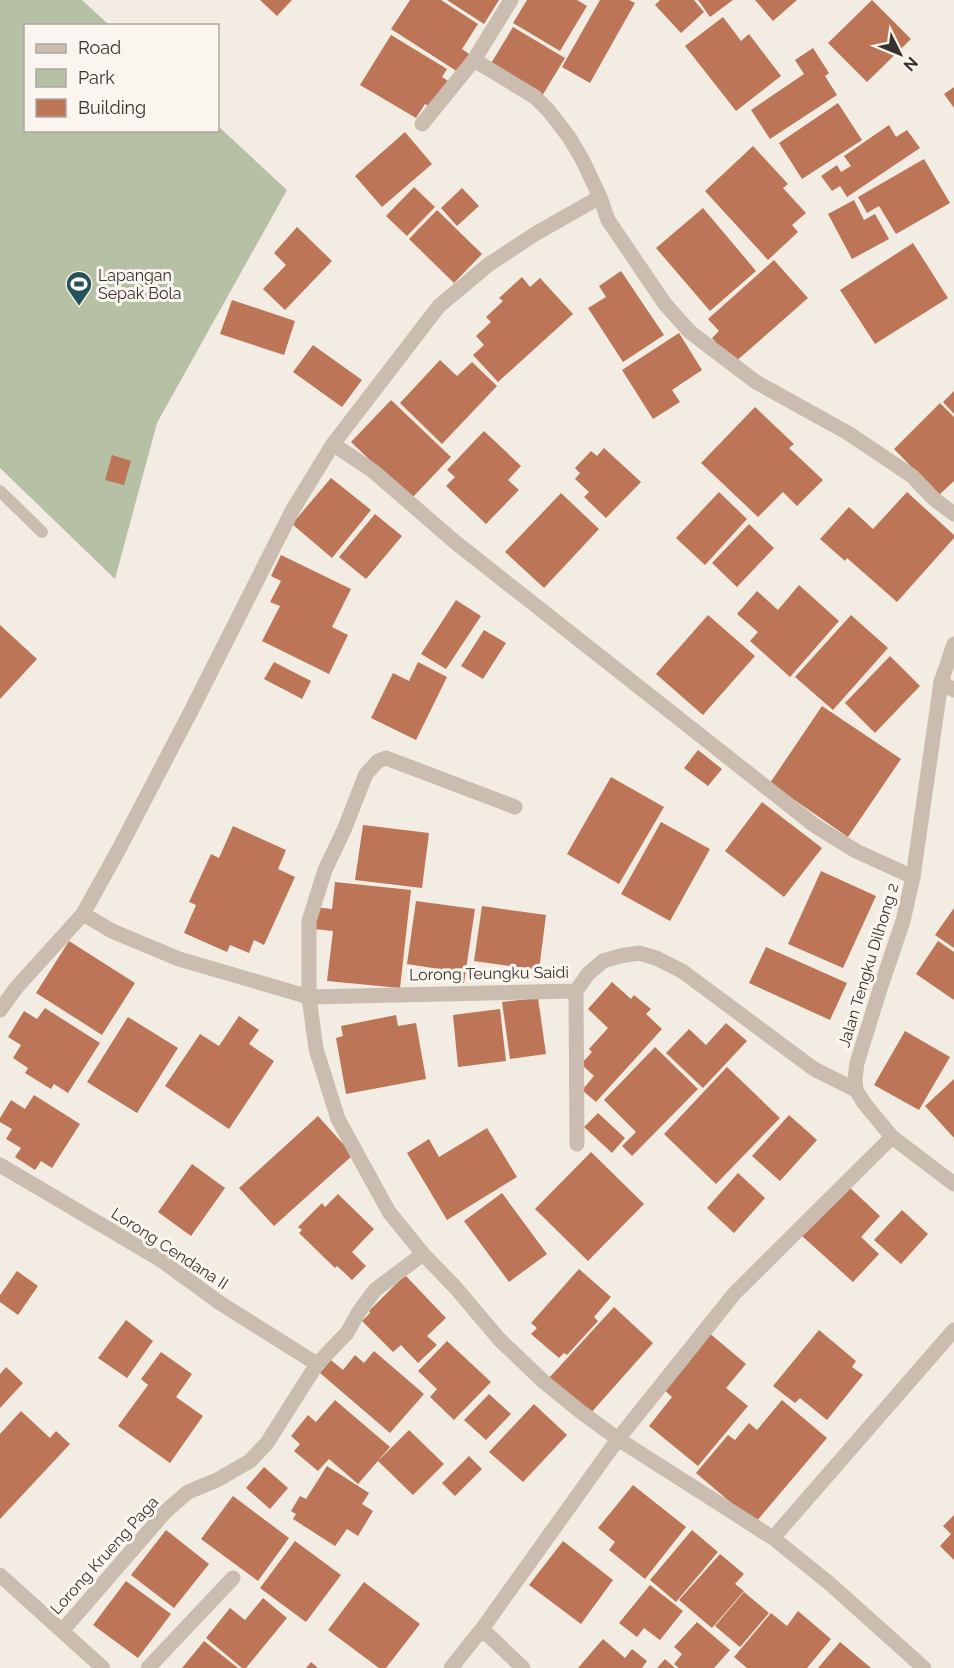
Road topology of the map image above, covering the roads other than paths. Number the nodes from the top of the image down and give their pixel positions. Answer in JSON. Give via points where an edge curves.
{"nodes":[{"id":1,"x":511,"y":0,"type":"edge"},
{"id":2,"x":474,"y":60,"type":"junction"},
{"id":3,"x":422,"y":124,"type":"dead end"},
{"id":4,"x":600,"y":197,"type":"junction"},
{"id":5,"x":333,"y":444,"type":"junction"},
{"id":6,"x":0,"y":491,"type":"edge"},
{"id":7,"x":954,"y":514,"type":"edge"},
{"id":8,"x":42,"y":532,"type":"dead end"},
{"id":9,"x":954,"y":644,"type":"edge"},
{"id":10,"x":947,"y":686,"type":"edge"},
{"id":11,"x":515,"y":807,"type":"dead end"},
{"id":12,"x":913,"y":877,"type":"junction"},
{"id":13,"x":83,"y":914,"type":"junction"},
{"id":14,"x":576,"y":991,"type":"junction"},
{"id":15,"x":309,"y":997,"type":"junction"},
{"id":16,"x":0,"y":1010,"type":"edge"},
{"id":17,"x":856,"y":1090,"type":"junction"},
{"id":18,"x":892,"y":1137,"type":"junction"},
{"id":19,"x":577,"y":1144,"type":"dead end"},
{"id":20,"x":0,"y":1165,"type":"edge"},
{"id":21,"x":954,"y":1184,"type":"edge"},
{"id":22,"x":423,"y":1254,"type":"junction"},
{"id":23,"x":954,"y":1330,"type":"edge"},
{"id":24,"x":317,"y":1364,"type":"junction"},
{"id":25,"x":618,"y":1439,"type":"junction"},
{"id":26,"x":773,"y":1538,"type":"junction"},
{"id":27,"x":0,"y":1575,"type":"edge"},
{"id":28,"x":233,"y":1578,"type":"dead end"},
{"id":29,"x":482,"y":1629,"type":"junction"},
{"id":30,"x":62,"y":1631,"type":"junction"},
{"id":31,"x":103,"y":1668,"type":"edge"},
{"id":32,"x":148,"y":1668,"type":"edge"},
{"id":33,"x":451,"y":1668,"type":"edge"},
{"id":34,"x":523,"y":1668,"type":"edge"},
{"id":35,"x":924,"y":1668,"type":"edge"}],
"edges":[{"from":1,"to":2,"type":"street"},
{"from":2,"to":3,"type":"street"},
{"from":2,"to":4,"type":"street","via":[[535,97],[548,110],[578,152]]},
{"from":4,"to":5,"type":"street","via":[[488,265],[439,306]]},
{"from":4,"to":7,"type":"street","via":[[608,220],[626,247],[665,304],[690,332],[756,382],[849,433],[912,476]]},
{"from":5,"to":12,"type":"street","via":[[373,471],[455,542],[814,825],[856,851]]},
{"from":5,"to":13,"type":"street","via":[[292,511]]},
{"from":6,"to":8,"type":"lane"},
{"from":9,"to":10,"type":"street","name":"Jalan Tengku Dilhong 2"},
{"from":10,"to":12,"type":"street","name":"Jalan Tengku Dilhong 2"},
{"from":11,"to":15,"type":"street","via":[[386,758],[371,767],[325,870],[309,921]]},
{"from":12,"to":17,"type":"street","name":"Jalan Tengku Dilhong 2","via":[[903,921],[857,1064]]},
{"from":13,"to":15,"type":"street","name":"Lorong Teungku Saidi","via":[[112,931],[180,959]]},
{"from":13,"to":16,"type":"street"},
{"from":14,"to":15,"type":"street","name":"Lorong Teungku Saidi"},
{"from":14,"to":17,"type":"street","name":"Lorong Teungku Saidi","via":[[603,961],[639,953],[656,958],[682,971],[814,1069]]},
{"from":14,"to":19,"type":"street"},
{"from":15,"to":22,"type":"street","via":[[316,1048],[338,1119],[389,1212]]},
{"from":17,"to":18,"type":"street"},
{"from":18,"to":21,"type":"street"},
{"from":18,"to":25,"type":"street","via":[[734,1294]]},
{"from":20,"to":24,"type":"street","name":"Lorong Cendana II","via":[[161,1260],[220,1303]]},
{"from":22,"to":24,"type":"street","name":"Lorong Krueng Paga","via":[[375,1290],[347,1333]]},
{"from":22,"to":25,"type":"street","via":[[499,1339],[544,1382]]},
{"from":23,"to":26,"type":"street"},
{"from":24,"to":30,"type":"street","name":"Lorong Krueng Paga","via":[[262,1449],[250,1461],[188,1492],[166,1510]]},
{"from":25,"to":26,"type":"street"},
{"from":25,"to":29,"type":"street"},
{"from":26,"to":35,"type":"street"},
{"from":27,"to":30,"type":"street"},
{"from":28,"to":32,"type":"street"},
{"from":29,"to":33,"type":"street"},
{"from":29,"to":34,"type":"street"},
{"from":30,"to":31,"type":"street"}]}
